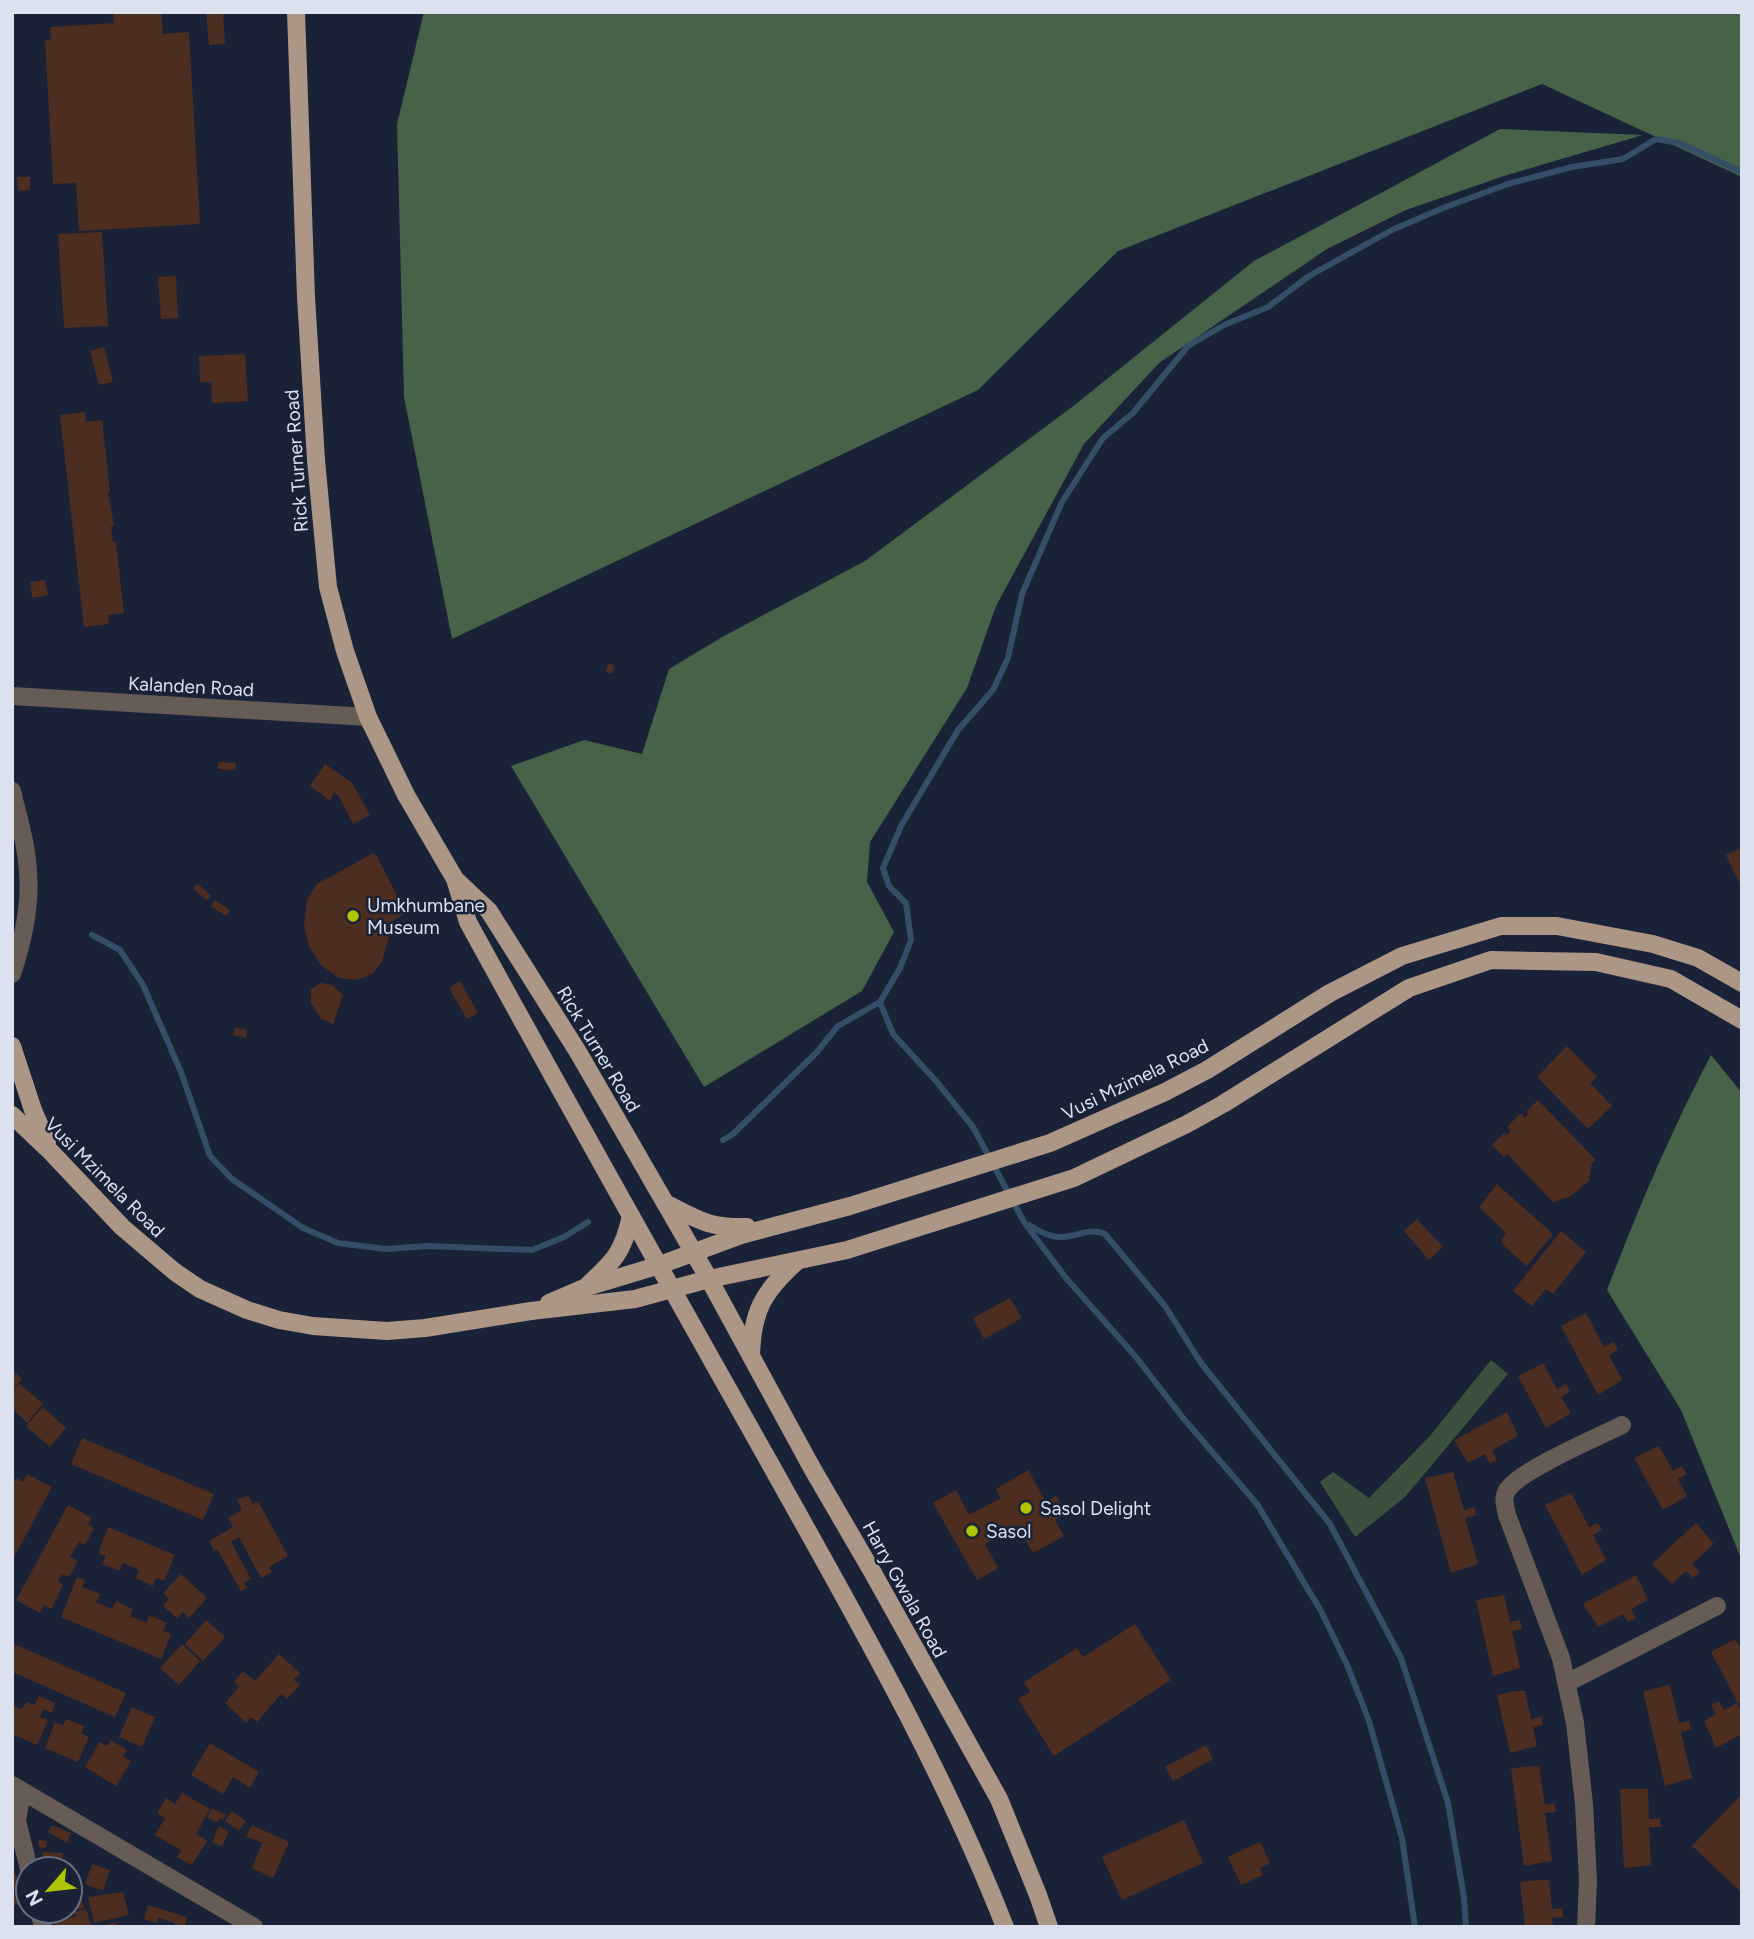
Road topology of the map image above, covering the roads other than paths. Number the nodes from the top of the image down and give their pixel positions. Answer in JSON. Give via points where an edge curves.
{"nodes":[{"id":1,"x":296,"y":12,"type":"edge"},
{"id":2,"x":12,"y":696,"type":"edge"},
{"id":3,"x":368,"y":717,"type":"junction"},
{"id":4,"x":12,"y":791,"type":"edge"},
{"id":5,"x":455,"y":879,"type":"junction"},
{"id":6,"x":12,"y":974,"type":"edge"},
{"id":7,"x":1742,"y":984,"type":"edge"},
{"id":8,"x":1742,"y":1020,"type":"edge"},
{"id":9,"x":12,"y":1046,"type":"edge"},
{"id":10,"x":12,"y":1115,"type":"edge"},
{"id":11,"x":51,"y":1152,"type":"junction"},
{"id":12,"x":665,"y":1203,"type":"junction"},
{"id":13,"x":631,"y":1216,"type":"junction"},
{"id":14,"x":765,"y":1227,"type":"junction"},
{"id":15,"x":692,"y":1252,"type":"junction"},
{"id":16,"x":795,"y":1262,"type":"junction"},
{"id":17,"x":660,"y":1265,"type":"junction"},
{"id":18,"x":709,"y":1279,"type":"junction"},
{"id":19,"x":584,"y":1288,"type":"junction"},
{"id":20,"x":673,"y":1289,"type":"junction"},
{"id":21,"x":531,"y":1311,"type":"junction"},
{"id":22,"x":751,"y":1358,"type":"junction"},
{"id":23,"x":1622,"y":1425,"type":"dead end"},
{"id":24,"x":1717,"y":1605,"type":"dead end"},
{"id":25,"x":1567,"y":1683,"type":"junction"},
{"id":26,"x":17,"y":1788,"type":"edge"},
{"id":27,"x":26,"y":1855,"type":"edge"},
{"id":28,"x":254,"y":1927,"type":"edge"},
{"id":29,"x":1005,"y":1927,"type":"edge"},
{"id":30,"x":1049,"y":1927,"type":"edge"},
{"id":31,"x":1586,"y":1927,"type":"edge"}],
"edges":[{"from":1,"to":3,"type":"main road","name":"Rick Turner Road","via":[[307,310],[327,574],[345,651]]},
{"from":2,"to":3,"type":"street","name":"Kalanden Road"},
{"from":3,"to":5,"type":"main road","name":"Rick Turner Road"},
{"from":4,"to":6,"type":"street","via":[[29,883],[24,929]]},
{"from":5,"to":12,"type":"main road","name":"Rick Turner Road","via":[[489,911]]},
{"from":5,"to":13,"type":"main road","name":"Rick Turner Road","via":[[468,922]]},
{"from":7,"to":14,"type":"main road","name":"Vusi Mzimela Road","via":[[1698,958],[1653,944],[1557,926],[1501,926],[1402,956],[1330,993],[1186,1081],[1050,1143],[850,1206]]},
{"from":8,"to":16,"type":"main road","name":"Vusi Mzimela Road","via":[[1671,979],[1596,962],[1491,960],[1409,988],[1223,1104],[1074,1178],[847,1250]]},
{"from":9,"to":11,"type":"main road"},
{"from":10,"to":11,"type":"main road","name":"Vusi Mzimela Road"},
{"from":11,"to":21,"type":"main road","name":"Vusi Mzimela Road","via":[[150,1252],[200,1289],[247,1310],[313,1326],[387,1331]]},
{"from":12,"to":14,"type":"main road","via":[[706,1224]]},
{"from":12,"to":15,"type":"main road","name":"Rick Turner Road"},
{"from":13,"to":17,"type":"main road","name":"Rick Turner Road"},
{"from":13,"to":19,"type":"main road","via":[[620,1252]]},
{"from":14,"to":15,"type":"main road","name":"Vusi Mzimela Road"},
{"from":15,"to":17,"type":"main road","name":"Vusi Mzimela Road"},
{"from":15,"to":18,"type":"main road","name":"Rick Turner Road"},
{"from":16,"to":18,"type":"main road","name":"Vusi Mzimela Road"},
{"from":16,"to":22,"type":"main road","via":[[777,1279],[755,1314]]},
{"from":17,"to":19,"type":"main road","name":"Vusi Mzimela Road"},
{"from":17,"to":20,"type":"main road","name":"Rick Turner Road"},
{"from":18,"to":20,"type":"main road","name":"Vusi Mzimela Road"},
{"from":18,"to":22,"type":"main road","name":"Harry Gwala Road"},
{"from":19,"to":21,"type":"main road","name":"Vusi Mzimela Road"},
{"from":20,"to":21,"type":"main road","name":"Vusi Mzimela Road","via":[[635,1299]]},
{"from":20,"to":29,"type":"main road","via":[[935,1765]]},
{"from":22,"to":30,"type":"main road","name":"Harry Gwala Road","via":[[999,1799]]},
{"from":23,"to":25,"type":"street","via":[[1534,1469],[1507,1490],[1504,1500]]},
{"from":24,"to":25,"type":"street"},
{"from":25,"to":31,"type":"street","via":[[1584,1804]]},
{"from":26,"to":27,"type":"street","via":[[17,1821]]},
{"from":26,"to":28,"type":"street"}]}
